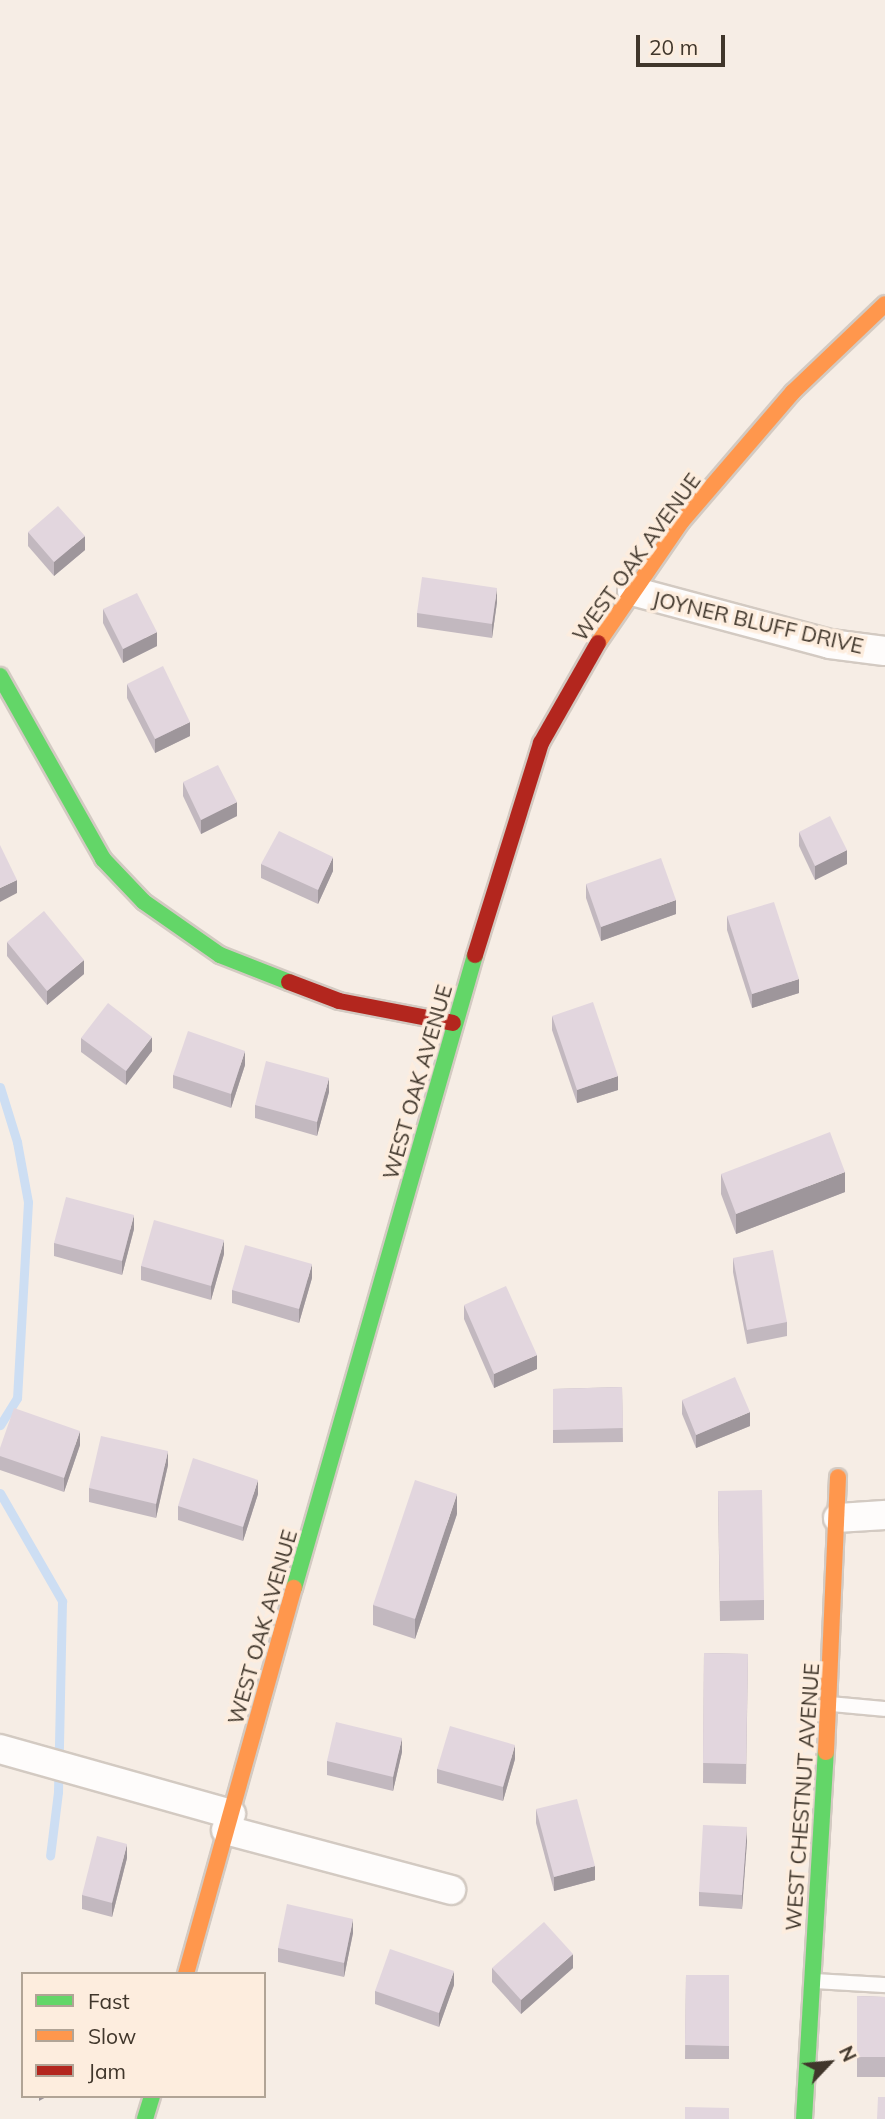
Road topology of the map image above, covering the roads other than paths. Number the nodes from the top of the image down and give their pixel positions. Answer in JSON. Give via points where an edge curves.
{"nodes":[{"id":1,"x":885,"y":304,"type":"edge"},
{"id":2,"x":632,"y":591,"type":"junction"},
{"id":3,"x":885,"y":651,"type":"edge"},
{"id":4,"x":0,"y":676,"type":"edge"},
{"id":5,"x":453,"y":1023,"type":"junction"},
{"id":6,"x":838,"y":1477,"type":"dead end"},
{"id":7,"x":885,"y":1515,"type":"edge"},
{"id":8,"x":838,"y":1518,"type":"junction"},
{"id":9,"x":830,"y":1703,"type":"junction"},
{"id":10,"x":885,"y":1709,"type":"edge"},
{"id":11,"x":0,"y":1749,"type":"edge"},
{"id":12,"x":228,"y":1822,"type":"junction"},
{"id":13,"x":451,"y":1891,"type":"dead end"},
{"id":14,"x":187,"y":1972,"type":"edge"},
{"id":15,"x":812,"y":1980,"type":"junction"},
{"id":16,"x":885,"y":1985,"type":"edge"},
{"id":17,"x":151,"y":2098,"type":"edge"},
{"id":18,"x":145,"y":2119,"type":"edge"},
{"id":19,"x":804,"y":2119,"type":"edge"}],
"edges":[{"from":1,"to":2,"type":"street","name":"WEST OAK AVENUE","via":[[793,392],[682,522]]},
{"from":2,"to":3,"type":"street","name":"JOYNER BLUFF DRIVE","via":[[830,644]]},
{"from":2,"to":5,"type":"street","name":"WEST OAK AVENUE","via":[[541,743]]},
{"from":4,"to":5,"type":"street","via":[[103,859],[144,902],[220,955],[339,1001]]},
{"from":5,"to":12,"type":"street","name":"WEST OAK AVENUE"},
{"from":6,"to":8,"type":"street","name":"WEST CHESTNUT AVENUE"},
{"from":7,"to":8,"type":"street"},
{"from":8,"to":9,"type":"street","name":"WEST CHESTNUT AVENUE"},
{"from":9,"to":10,"type":"lane"},
{"from":9,"to":15,"type":"street","name":"WEST CHESTNUT AVENUE"},
{"from":11,"to":12,"type":"street"},
{"from":12,"to":13,"type":"street"},
{"from":12,"to":14,"type":"street","name":"WEST OAK AVENUE"},
{"from":15,"to":16,"type":"lane"},
{"from":15,"to":19,"type":"street","name":"WEST CHESTNUT AVENUE"},
{"from":17,"to":18,"type":"street"}]}
